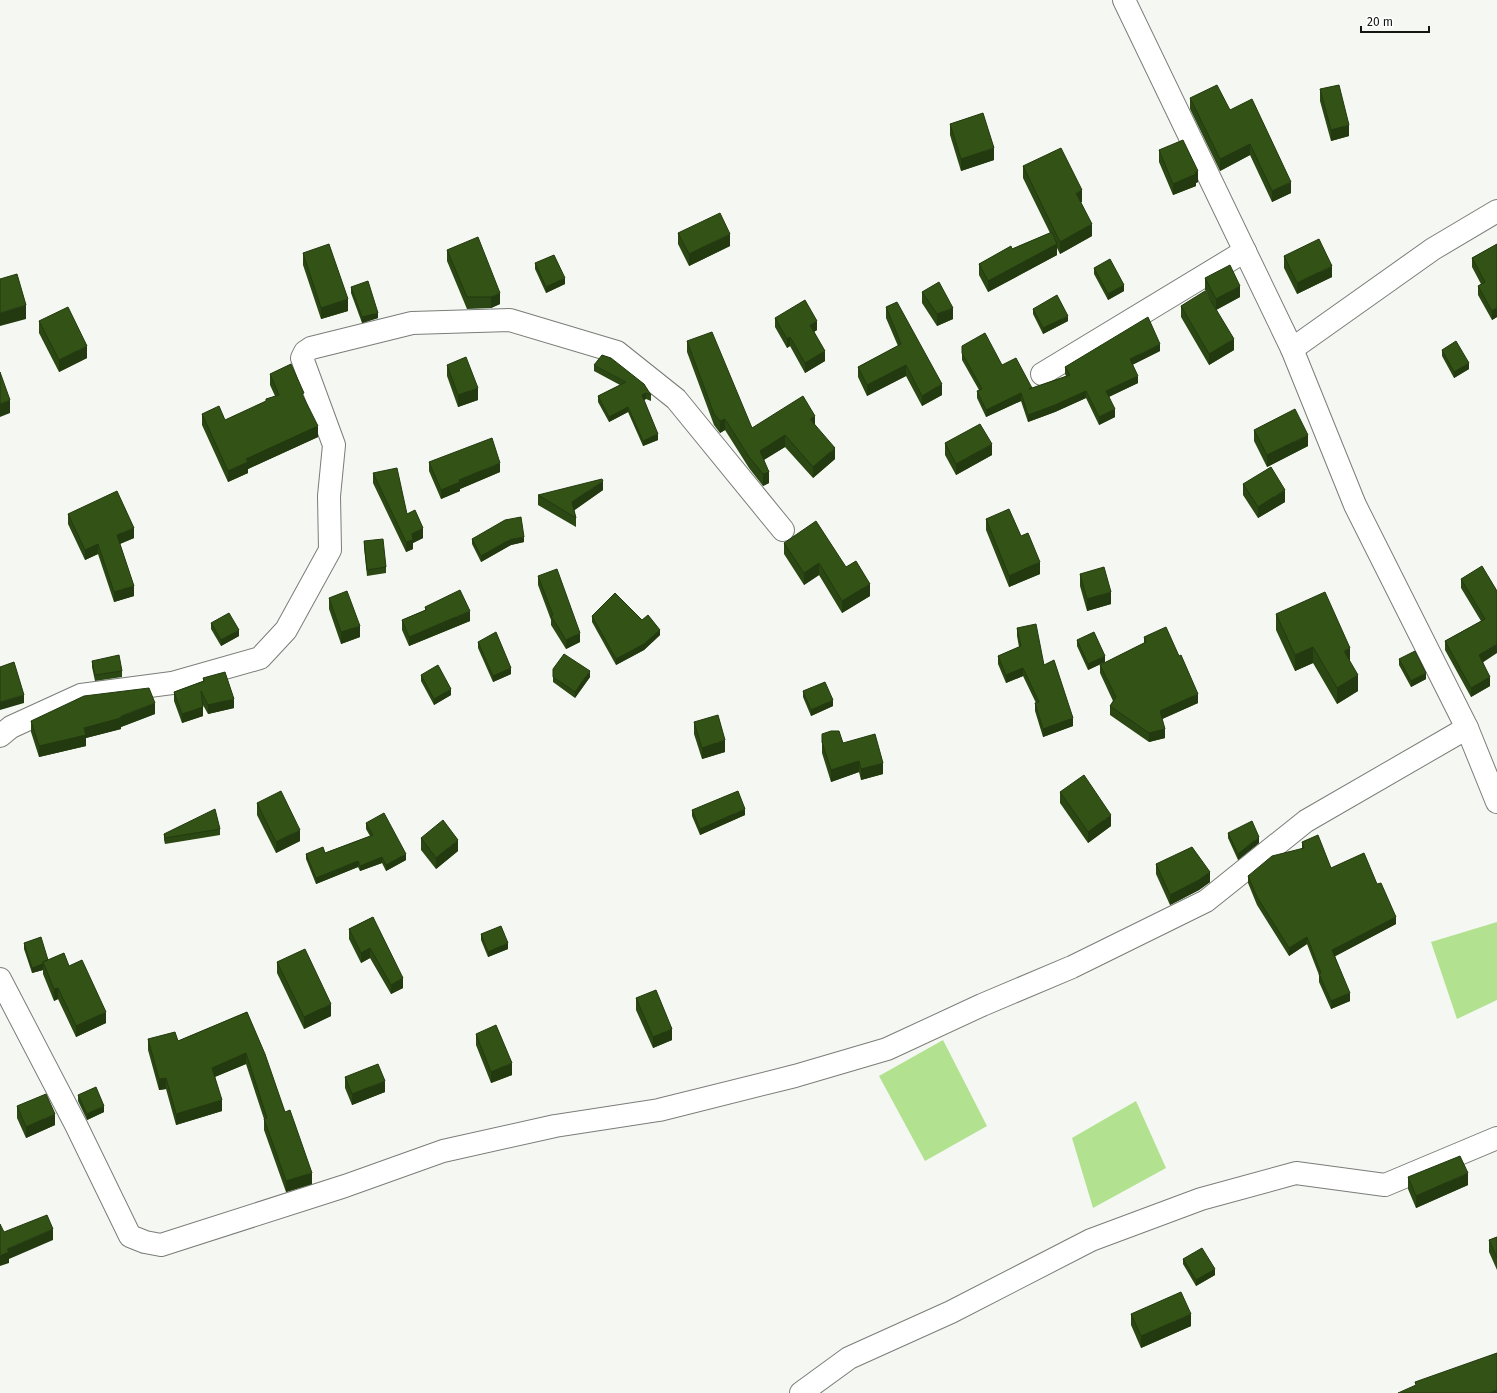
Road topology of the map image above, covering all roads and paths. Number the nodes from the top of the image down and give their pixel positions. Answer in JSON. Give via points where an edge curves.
{"nodes":[{"id":1,"x":1124,"y":0,"type":"edge"},
{"id":2,"x":1497,"y":210,"type":"edge"},
{"id":3,"x":1244,"y":251,"type":"junction"},
{"id":4,"x":1292,"y":349,"type":"junction"},
{"id":5,"x":1042,"y":374,"type":"dead end"},
{"id":6,"x":783,"y":530,"type":"dead end"},
{"id":7,"x":1467,"y":728,"type":"junction"},
{"id":8,"x":0,"y":736,"type":"edge"},
{"id":9,"x":1497,"y":802,"type":"edge"},
{"id":10,"x":0,"y":979,"type":"edge"},
{"id":11,"x":1497,"y":1138,"type":"edge"},
{"id":12,"x":801,"y":1393,"type":"edge"}],
"edges":[{"from":1,"to":3,"type":"street"},
{"from":2,"to":4,"type":"street","via":[[1432,249]]},
{"from":3,"to":4,"type":"street"},
{"from":3,"to":5,"type":"street"},
{"from":4,"to":7,"type":"street","via":[[1355,505]]},
{"from":6,"to":8,"type":"street","via":[[676,400],[617,352],[510,320],[412,323],[311,348],[302,358],[334,445],[329,496],[330,550],[286,630],[260,658],[172,683],[81,696],[11,727]]},
{"from":7,"to":9,"type":"street"},
{"from":7,"to":10,"type":"street","via":[[1306,821],[1206,901],[1072,967],[887,1049],[795,1076],[659,1110],[555,1126],[443,1150],[345,1186],[161,1245],[130,1236],[76,1124]]},
{"from":11,"to":12,"type":"street","via":[[1385,1185],[1296,1173],[1201,1199],[1091,1240],[951,1312],[849,1358]]}]}
